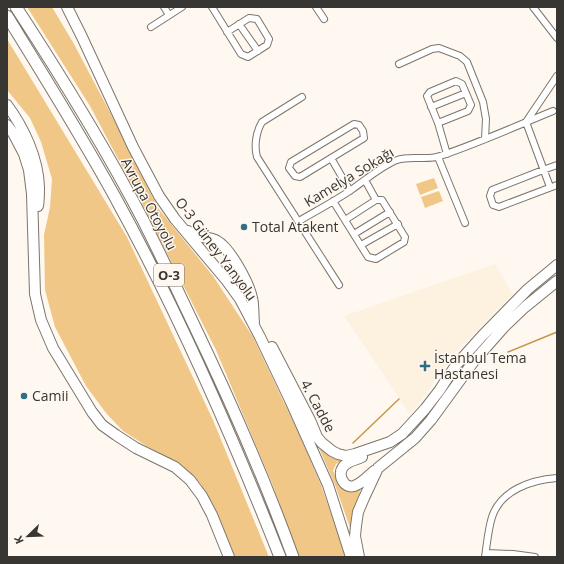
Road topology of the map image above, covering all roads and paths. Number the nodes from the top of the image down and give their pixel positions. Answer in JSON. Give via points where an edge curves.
{"nodes":[{"id":1,"x":16,"y":7,"type":"edge"},
{"id":2,"x":60,"y":7,"type":"edge"},
{"id":3,"x":67,"y":7,"type":"edge"},
{"id":4,"x":164,"y":7,"type":"edge"},
{"id":5,"x":182,"y":7,"type":"edge"},
{"id":6,"x":212,"y":7,"type":"edge"},
{"id":7,"x":316,"y":7,"type":"edge"},
{"id":8,"x":533,"y":7,"type":"edge"},
{"id":9,"x":169,"y":15,"type":"junction"},
{"id":10,"x":7,"y":16,"type":"edge"},
{"id":11,"x":324,"y":18,"type":"dead end"},
{"id":12,"x":240,"y":24,"type":"junction"},
{"id":13,"x":151,"y":27,"type":"dead end"},
{"id":14,"x":227,"y":32,"type":"junction"},
{"id":15,"x":557,"y":38,"type":"edge"},
{"id":16,"x":258,"y":51,"type":"junction"},
{"id":17,"x":92,"y":59,"type":"junction"},
{"id":18,"x":399,"y":64,"type":"dead end"},
{"id":19,"x":557,"y":76,"type":"edge"},
{"id":20,"x":466,"y":93,"type":"junction"},
{"id":21,"x":302,"y":97,"type":"dead end"},
{"id":22,"x":482,"y":98,"type":"junction"},
{"id":23,"x":470,"y":102,"type":"junction"},
{"id":24,"x":7,"y":105,"type":"edge"},
{"id":25,"x":431,"y":106,"type":"junction"},
{"id":26,"x":553,"y":111,"type":"dead end"},
{"id":27,"x":438,"y":122,"type":"junction"},
{"id":28,"x":526,"y":122,"type":"junction"},
{"id":29,"x":7,"y":124,"type":"edge"},
{"id":30,"x":485,"y":139,"type":"junction"},
{"id":31,"x":447,"y":154,"type":"junction"},
{"id":32,"x":438,"y":157,"type":"junction"},
{"id":33,"x":331,"y":158,"type":"junction"},
{"id":34,"x":557,"y":165,"type":"edge"},
{"id":35,"x":544,"y":170,"type":"junction"},
{"id":36,"x":365,"y":180,"type":"junction"},
{"id":37,"x":557,"y":185,"type":"edge"},
{"id":38,"x":550,"y":187,"type":"junction"},
{"id":39,"x":350,"y":191,"type":"junction"},
{"id":40,"x":376,"y":200,"type":"junction"},
{"id":41,"x":333,"y":201,"type":"junction"},
{"id":42,"x":390,"y":212,"type":"junction"},
{"id":43,"x":345,"y":220,"type":"junction"},
{"id":44,"x":299,"y":222,"type":"junction"},
{"id":45,"x":465,"y":223,"type":"dead end"},
{"id":46,"x":398,"y":224,"type":"junction"},
{"id":47,"x":183,"y":227,"type":"junction"},
{"id":48,"x":354,"y":234,"type":"junction"},
{"id":49,"x":361,"y":245,"type":"junction"},
{"id":50,"x":557,"y":265,"type":"edge"},
{"id":51,"x":34,"y":268,"type":"junction"},
{"id":52,"x":557,"y":281,"type":"edge"},
{"id":53,"x":339,"y":285,"type":"dead end"},
{"id":54,"x":254,"y":326,"type":"junction"},
{"id":55,"x":260,"y":337,"type":"junction"},
{"id":56,"x":390,"y":442,"type":"junction"},
{"id":57,"x":378,"y":468,"type":"junction"},
{"id":58,"x":557,"y":478,"type":"edge"},
{"id":59,"x":486,"y":555,"type":"edge"},
{"id":60,"x":229,"y":557,"type":"edge"},
{"id":61,"x":280,"y":557,"type":"edge"},
{"id":62,"x":293,"y":557,"type":"edge"},
{"id":63,"x":351,"y":557,"type":"edge"},
{"id":64,"x":359,"y":557,"type":"edge"},
{"id":65,"x":534,"y":557,"type":"edge"}],
"edges":[{"from":1,"to":62,"type":"highway","name":"Avrupa Otoyolu","number":"O-3","via":[[74,100],[143,221],[234,410]]},
{"from":2,"to":17,"type":"main road"},
{"from":3,"to":17,"type":"main road","name":"O-3 Güney Yanyolu"},
{"from":4,"to":9,"type":"street"},
{"from":5,"to":9,"type":"street"},
{"from":6,"to":14,"type":"street"},
{"from":7,"to":11,"type":"street"},
{"from":8,"to":15,"type":"street"},
{"from":9,"to":13,"type":"street"},
{"from":10,"to":61,"type":"highway","name":"Avrupa Otoyolu","number":"O-3","via":[[77,129],[154,272],[233,441]]},
{"from":12,"to":14,"type":"street"},
{"from":12,"to":16,"type":"street"},
{"from":12,"to":16,"type":"street","via":[[249,18],[257,19],[269,38],[267,45]]},
{"from":14,"to":16,"type":"street","via":[[241,54],[248,56]]},
{"from":17,"to":47,"type":"main road","name":"O-3 Güney Yanyolu","via":[[152,185]]},
{"from":18,"to":22,"type":"street","via":[[439,48],[460,56],[467,62]]},
{"from":19,"to":28,"type":"street"},
{"from":20,"to":23,"type":"street"},
{"from":20,"to":25,"type":"street"},
{"from":20,"to":25,"type":"street","via":[[462,84],[456,81],[430,92],[427,96]]},
{"from":21,"to":44,"type":"street","via":[[262,122],[258,128],[255,149],[257,157]]},
{"from":22,"to":23,"type":"street"},
{"from":22,"to":30,"type":"street","via":[[486,119]]},
{"from":23,"to":27,"type":"street","via":[[468,110]]},
{"from":24,"to":51,"type":"main road","via":[[31,149],[37,169],[39,187]]},
{"from":25,"to":27,"type":"street"},
{"from":26,"to":28,"type":"street","name":"Kamelya Sokağı"},
{"from":27,"to":31,"type":"street"},
{"from":28,"to":30,"type":"street","name":"Kamelya Sokağı"},
{"from":28,"to":35,"type":"street"},
{"from":29,"to":51,"type":"main road","via":[[24,154],[29,170]]},
{"from":30,"to":31,"type":"street","name":"Kamelya Sokağı"},
{"from":31,"to":32,"type":"street","name":"Kamelya Sokağı"},
{"from":32,"to":36,"type":"street","name":"Kamelya Sokağı","via":[[410,157],[398,160]]},
{"from":32,"to":45,"type":"street"},
{"from":33,"to":33,"type":"street","via":[[300,177],[295,176],[290,168],[291,162],[354,124],[359,125],[364,138]]},
{"from":33,"to":39,"type":"street"},
{"from":34,"to":35,"type":"street"},
{"from":35,"to":38,"type":"street"},
{"from":35,"to":38,"type":"street","via":[[492,190],[490,196],[493,204],[499,207]]},
{"from":36,"to":39,"type":"street","name":"Kamelya Sokağı"},
{"from":36,"to":40,"type":"street"},
{"from":37,"to":38,"type":"street"},
{"from":39,"to":41,"type":"street","name":"Kamelya Sokağı"},
{"from":40,"to":42,"type":"street","via":[[382,200]]},
{"from":40,"to":43,"type":"street"},
{"from":41,"to":43,"type":"street"},
{"from":41,"to":44,"type":"street","name":"Kamelya Sokağı"},
{"from":42,"to":46,"type":"street"},
{"from":42,"to":48,"type":"street"},
{"from":43,"to":48,"type":"street"},
{"from":44,"to":53,"type":"street"},
{"from":46,"to":49,"type":"street"},
{"from":46,"to":49,"type":"street","via":[[405,237],[404,242],[376,259],[368,257]]},
{"from":47,"to":54,"type":"main road","name":"O-3 Güney Yanyolu","via":[[234,290]]},
{"from":47,"to":54,"type":"main road","via":[[198,236],[215,239],[224,246],[248,286],[252,297]]},
{"from":48,"to":49,"type":"street"},
{"from":50,"to":56,"type":"main road","name":"4. Cadde","via":[[528,289],[482,336],[456,365],[425,409],[402,434]]},
{"from":51,"to":60,"type":"main road","via":[[35,294],[41,320],[53,348],[92,412],[102,425],[116,436],[175,467],[190,480],[212,515]]},
{"from":52,"to":57,"type":"main road","via":[[504,327],[474,361],[415,438]]},
{"from":54,"to":55,"type":"main road","name":"O-3 Güney Yanyolu"},
{"from":55,"to":56,"type":"main road","name":"4. Cadde","via":[[273,349],[325,446],[346,456]]},
{"from":55,"to":63,"type":"main road","name":"O-3 Güney Yanyolu","via":[[328,485]]},
{"from":56,"to":57,"type":"main road","via":[[373,453],[347,463],[340,471],[340,477],[346,485],[354,486]]},
{"from":57,"to":64,"type":"main road","via":[[358,512],[355,536]]},
{"from":58,"to":59,"type":"street","via":[[528,484],[507,495],[500,502],[492,517]]},
{"from":59,"to":65,"type":"street","via":[[513,554]]}]}
